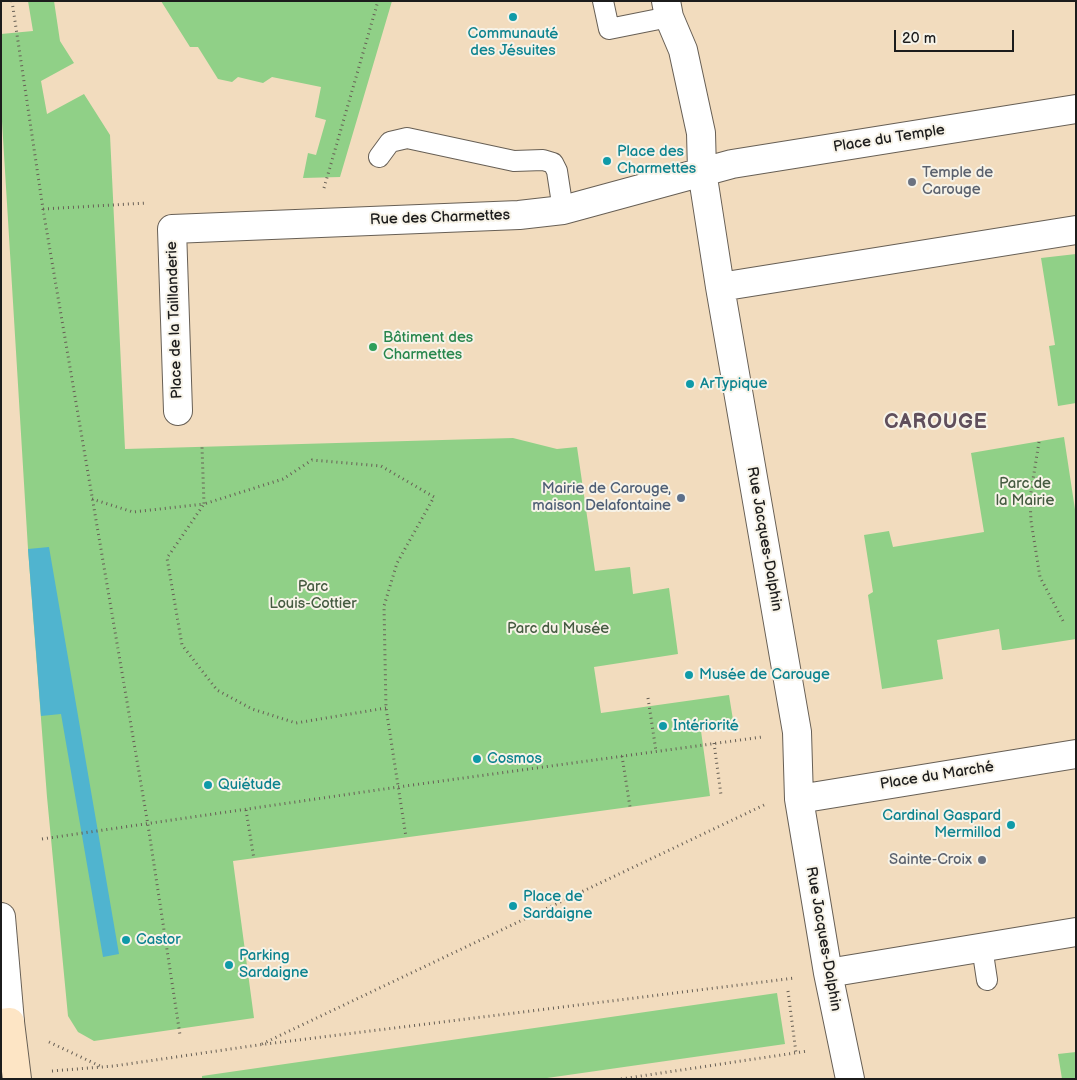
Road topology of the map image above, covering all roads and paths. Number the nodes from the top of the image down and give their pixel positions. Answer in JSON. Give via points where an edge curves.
{"nodes":[{"id":1,"x":12,"y":1,"type":"edge"},
{"id":2,"x":378,"y":1,"type":"edge"},
{"id":3,"x":604,"y":1,"type":"edge"},
{"id":4,"x":667,"y":9,"type":"edge"},
{"id":5,"x":1076,"y":109,"type":"edge"},
{"id":6,"x":379,"y":157,"type":"dead end"},
{"id":7,"x":702,"y":171,"type":"junction"},
{"id":8,"x":43,"y":209,"type":"junction"},
{"id":9,"x":563,"y":210,"type":"junction"},
{"id":10,"x":313,"y":223,"type":"junction"},
{"id":11,"x":172,"y":229,"type":"junction"},
{"id":12,"x":1076,"y":230,"type":"edge"},
{"id":13,"x":720,"y":287,"type":"junction"},
{"id":14,"x":178,"y":411,"type":"dead end"},
{"id":15,"x":1038,"y":442,"type":"dead end"},
{"id":16,"x":202,"y":447,"type":"dead end"},
{"id":17,"x":92,"y":499,"type":"junction"},
{"id":18,"x":204,"y":504,"type":"junction"},
{"id":19,"x":1063,"y":621,"type":"dead end"},
{"id":20,"x":648,"y":698,"type":"dead end"},
{"id":21,"x":386,"y":708,"type":"junction"},
{"id":22,"x":797,"y":732,"type":"junction"},
{"id":23,"x":714,"y":743,"type":"junction"},
{"id":24,"x":656,"y":751,"type":"junction"},
{"id":25,"x":1076,"y":754,"type":"edge"},
{"id":26,"x":622,"y":756,"type":"junction"},
{"id":27,"x":398,"y":787,"type":"junction"},
{"id":28,"x":721,"y":795,"type":"dead end"},
{"id":29,"x":799,"y":799,"type":"junction"},
{"id":30,"x":769,"y":803,"type":"dead end"},
{"id":31,"x":630,"y":807,"type":"dead end"},
{"id":32,"x":246,"y":810,"type":"junction"},
{"id":33,"x":148,"y":825,"type":"junction"},
{"id":34,"x":406,"y":837,"type":"dead end"},
{"id":35,"x":42,"y":839,"type":"dead end"},
{"id":36,"x":254,"y":859,"type":"dead end"},
{"id":37,"x":1,"y":917,"type":"edge"},
{"id":38,"x":1076,"y":932,"type":"edge"},
{"id":39,"x":982,"y":946,"type":"junction"},
{"id":40,"x":828,"y":972,"type":"junction"},
{"id":41,"x":799,"y":977,"type":"dead end"},
{"id":42,"x":987,"y":980,"type":"dead end"},
{"id":43,"x":788,"y":991,"type":"dead end"},
{"id":44,"x":6,"y":1022,"type":"edge"},
{"id":45,"x":180,"y":1034,"type":"dead end"},
{"id":46,"x":258,"y":1045,"type":"junction"},
{"id":47,"x":843,"y":1046,"type":"junction"},
{"id":48,"x":796,"y":1053,"type":"junction"},
{"id":49,"x":102,"y":1067,"type":"junction"},
{"id":50,"x":12,"y":1076,"type":"edge"},
{"id":51,"x":849,"y":1077,"type":"edge"},
{"id":52,"x":621,"y":1079,"type":"edge"}],
"edges":[{"from":1,"to":8,"type":"path"},
{"from":2,"to":10,"type":"path"},
{"from":3,"to":4,"type":"lane","via":[[609,29]]},
{"from":4,"to":7,"type":"street","name":"Rue Jacques-Dalphin","via":[[682,50],[699,124]]},
{"from":5,"to":7,"type":"street","name":"Place du Temple"},
{"from":6,"to":9,"type":"lane","via":[[390,142],[407,138],[514,161],[543,160],[553,163],[557,171]]},
{"from":7,"to":9,"type":"street","name":"Rue des Charmettes"},
{"from":7,"to":13,"type":"street","name":"Rue Jacques-Dalphin"},
{"from":8,"to":11,"type":"path","via":[[162,202]]},
{"from":8,"to":17,"type":"path"},
{"from":9,"to":10,"type":"street","name":"Rue des Charmettes","via":[[519,215]]},
{"from":10,"to":11,"type":"street","name":"Rue des Charmettes"},
{"from":11,"to":14,"type":"street","name":"Place de la Taillanderie"},
{"from":12,"to":13,"type":"street"},
{"from":13,"to":22,"type":"street","name":"Rue Jacques-Dalphin"},
{"from":15,"to":19,"type":"path","via":[[1030,498],[1031,521],[1040,577]]},
{"from":16,"to":18,"type":"path"},
{"from":17,"to":18,"type":"path","via":[[134,512]]},
{"from":17,"to":33,"type":"path"},
{"from":18,"to":21,"type":"path","via":[[167,558],[182,645],[217,690],[252,709],[296,723]]},
{"from":18,"to":21,"type":"path","via":[[284,479],[312,460],[381,466],[434,497],[397,563],[384,606]]},
{"from":20,"to":24,"type":"path"},
{"from":21,"to":27,"type":"path"},
{"from":22,"to":23,"type":"path"},
{"from":22,"to":29,"type":"street","name":"Rue Jacques-Dalphin"},
{"from":23,"to":24,"type":"path"},
{"from":23,"to":28,"type":"path"},
{"from":24,"to":26,"type":"path"},
{"from":25,"to":29,"type":"street","name":"Place du Marché"},
{"from":26,"to":27,"type":"path"},
{"from":26,"to":31,"type":"path"},
{"from":27,"to":32,"type":"path"},
{"from":27,"to":34,"type":"path"},
{"from":29,"to":40,"type":"street","name":"Rue Jacques-Dalphin"},
{"from":30,"to":46,"type":"path"},
{"from":32,"to":33,"type":"path"},
{"from":32,"to":36,"type":"path"},
{"from":33,"to":35,"type":"path"},
{"from":33,"to":45,"type":"path"},
{"from":37,"to":44,"type":"street"},
{"from":38,"to":39,"type":"street"},
{"from":39,"to":40,"type":"street"},
{"from":39,"to":42,"type":"lane"},
{"from":40,"to":47,"type":"street","name":"Rue Jacques-Dalphin"},
{"from":41,"to":46,"type":"path"},
{"from":43,"to":48,"type":"path"},
{"from":44,"to":49,"type":"path"},
{"from":44,"to":50,"type":"main road"},
{"from":46,"to":49,"type":"path"},
{"from":47,"to":48,"type":"path"},
{"from":47,"to":51,"type":"street","name":"Rue Jacques-Dalphin"},
{"from":48,"to":52,"type":"path"},
{"from":49,"to":50,"type":"path"}]}
